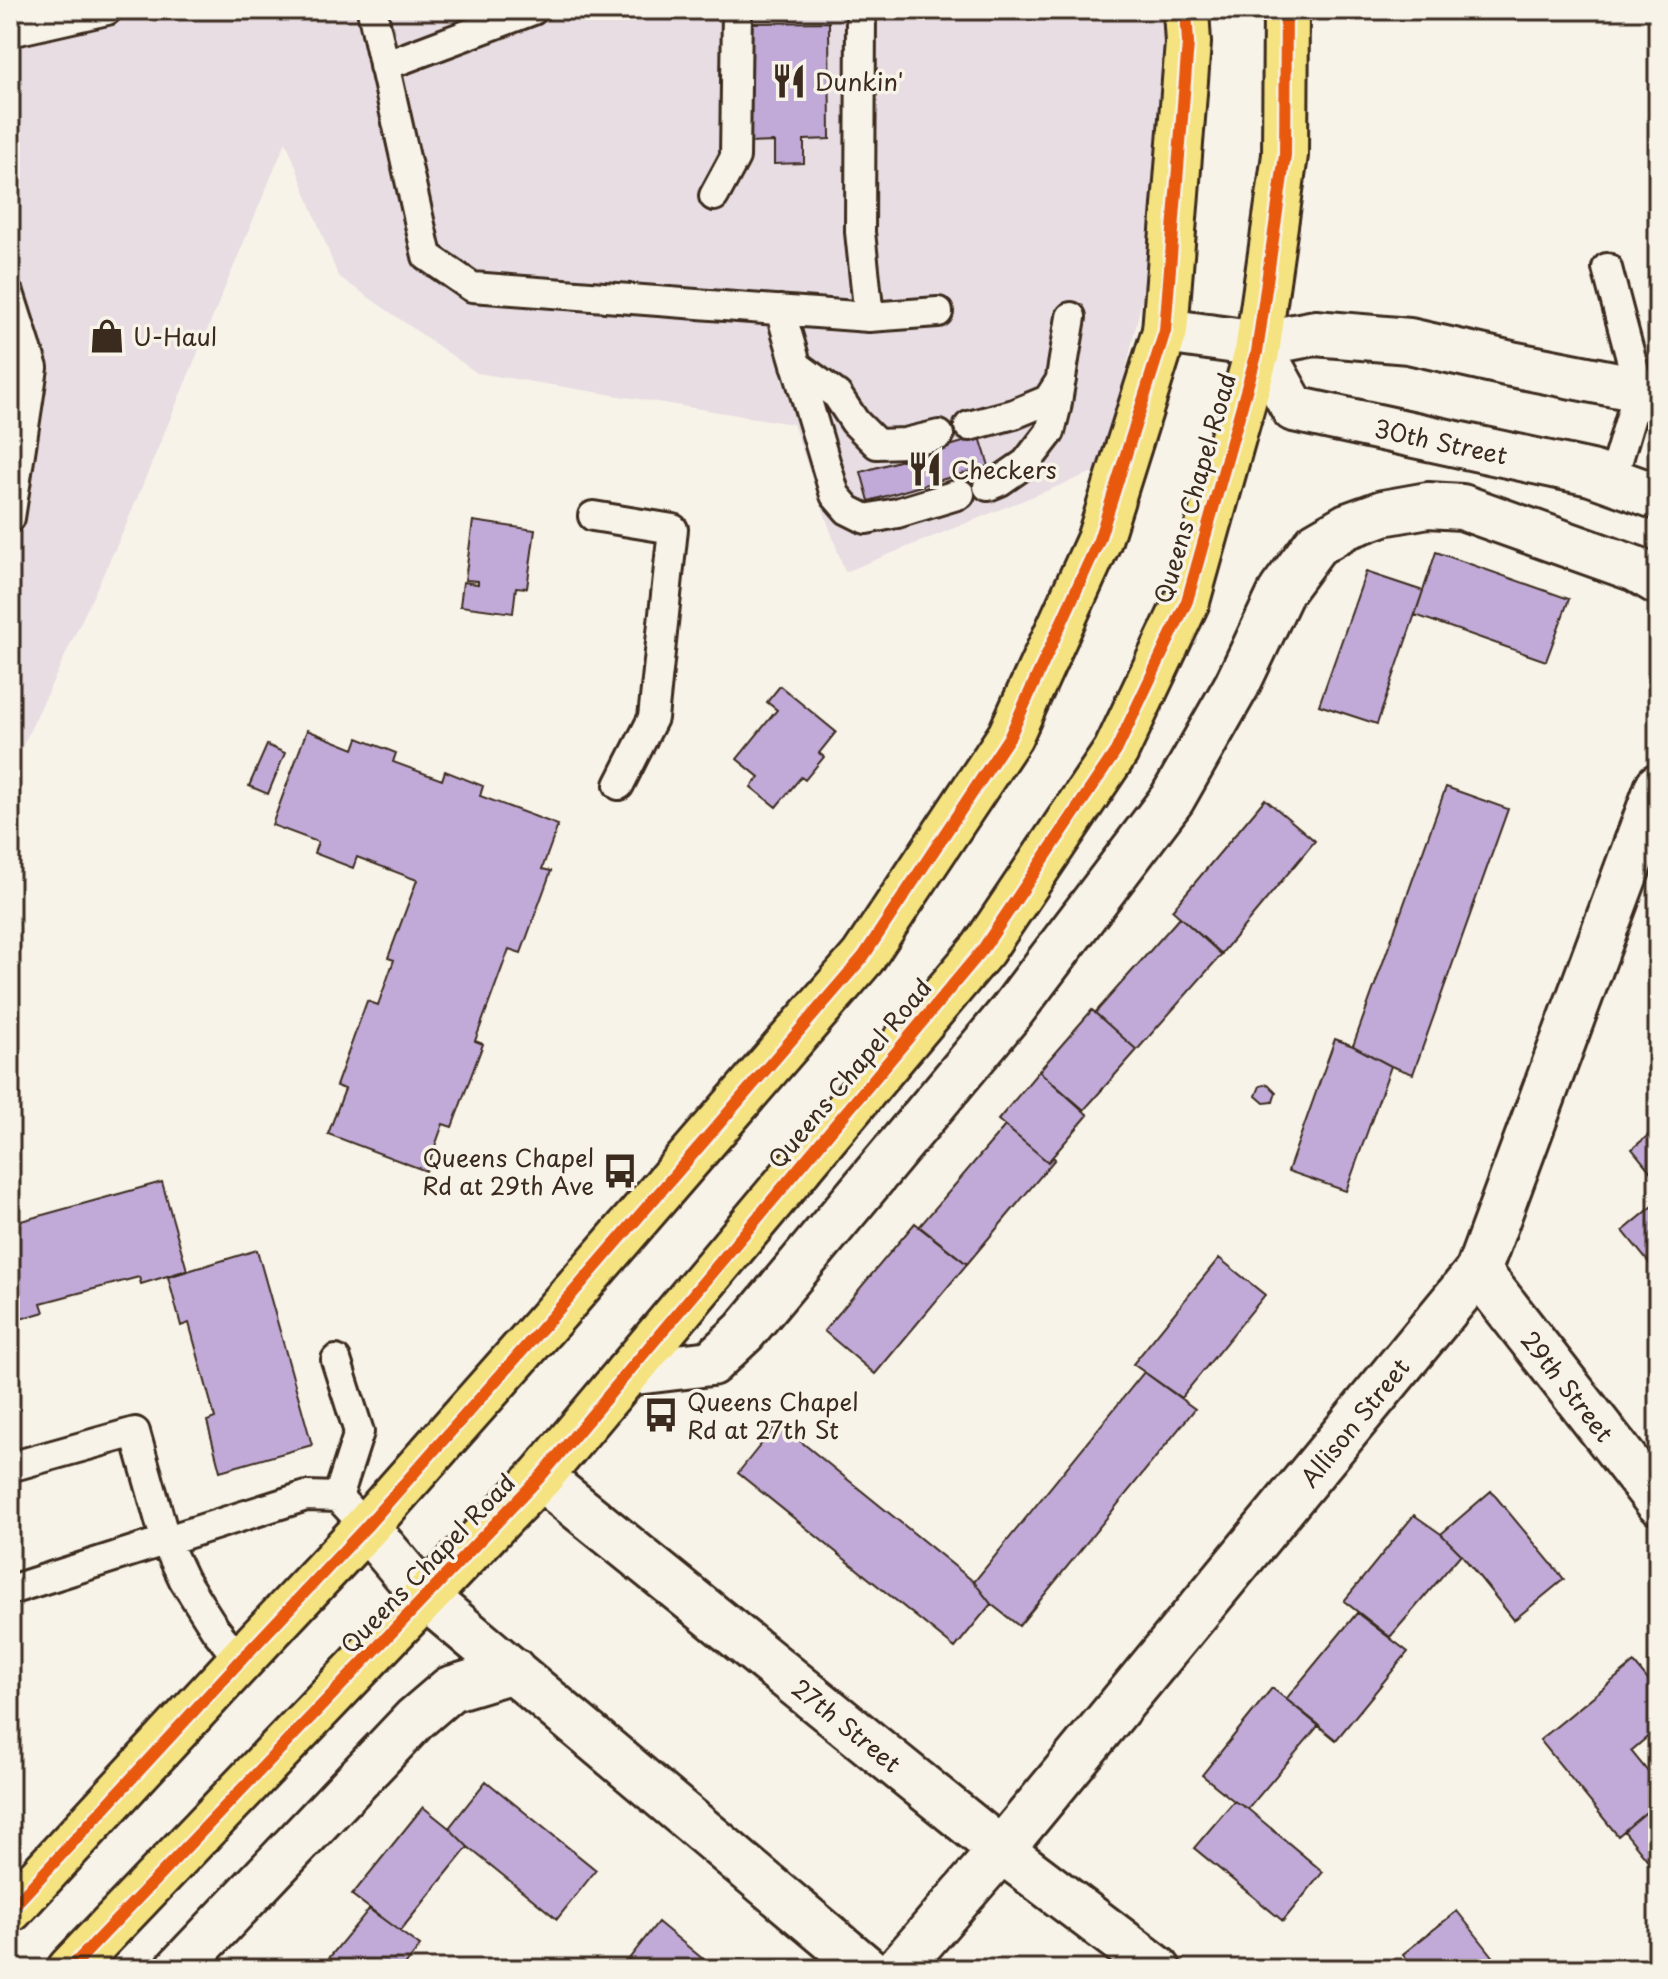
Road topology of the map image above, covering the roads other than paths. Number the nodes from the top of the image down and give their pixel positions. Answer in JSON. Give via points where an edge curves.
{"nodes":[{"id":1,"x":107,"y":10,"type":"edge"},
{"id":2,"x":372,"y":10,"type":"edge"},
{"id":3,"x":533,"y":10,"type":"edge"},
{"id":4,"x":737,"y":10,"type":"edge"},
{"id":5,"x":861,"y":10,"type":"edge"},
{"id":6,"x":1186,"y":10,"type":"edge"},
{"id":7,"x":1286,"y":10,"type":"edge"},
{"id":8,"x":10,"y":32,"type":"edge"},
{"id":9,"x":384,"y":66,"type":"junction"},
{"id":10,"x":714,"y":196,"type":"dead end"},
{"id":11,"x":1607,"y":268,"type":"dead end"},
{"id":12,"x":10,"y":296,"type":"edge"},
{"id":13,"x":780,"y":310,"type":"junction"},
{"id":14,"x":938,"y":312,"type":"dead end"},
{"id":15,"x":869,"y":317,"type":"junction"},
{"id":16,"x":1071,"y":317,"type":"dead end"},
{"id":17,"x":1165,"y":331,"type":"junction"},
{"id":18,"x":1258,"y":344,"type":"junction"},
{"id":19,"x":796,"y":365,"type":"junction"},
{"id":20,"x":1061,"y":379,"type":"junction"},
{"id":21,"x":1648,"y":395,"type":"edge"},
{"id":22,"x":969,"y":426,"type":"dead end"},
{"id":23,"x":939,"y":435,"type":"dead end"},
{"id":24,"x":1612,"y":480,"type":"junction"},
{"id":25,"x":988,"y":486,"type":"dead end"},
{"id":26,"x":960,"y":494,"type":"dead end"},
{"id":27,"x":1658,"y":497,"type":"edge"},
{"id":28,"x":593,"y":516,"type":"dead end"},
{"id":29,"x":10,"y":518,"type":"edge"},
{"id":30,"x":1658,"y":582,"type":"edge"},
{"id":31,"x":619,"y":785,"type":"dead end"},
{"id":32,"x":1658,"y":786,"type":"edge"},
{"id":33,"x":1478,"y":1271,"type":"junction"},
{"id":34,"x":336,"y":1360,"type":"dead end"},
{"id":35,"x":627,"y":1373,"type":"junction"},
{"id":36,"x":10,"y":1467,"type":"edge"},
{"id":37,"x":540,"y":1477,"type":"junction"},
{"id":38,"x":1658,"y":1502,"type":"edge"},
{"id":39,"x":352,"y":1512,"type":"junction"},
{"id":40,"x":166,"y":1542,"type":"junction"},
{"id":41,"x":10,"y":1590,"type":"edge"},
{"id":42,"x":425,"y":1597,"type":"junction"},
{"id":43,"x":240,"y":1661,"type":"junction"},
{"id":44,"x":513,"y":1670,"type":"junction"},
{"id":45,"x":1001,"y":1850,"type":"junction"},
{"id":46,"x":10,"y":1910,"type":"edge"},
{"id":47,"x":70,"y":1969,"type":"edge"},
{"id":48,"x":178,"y":1969,"type":"edge"},
{"id":49,"x":867,"y":1969,"type":"edge"},
{"id":50,"x":898,"y":1969,"type":"edge"},
{"id":51,"x":1158,"y":1969,"type":"edge"}],
"edges":[{"from":1,"to":8,"type":"lane"},
{"from":2,"to":9,"type":"lane"},
{"from":3,"to":9,"type":"lane"},
{"from":4,"to":10,"type":"lane","via":[[735,157]]},
{"from":5,"to":15,"type":"lane","via":[[860,232]]},
{"from":6,"to":17,"type":"main road","via":[[1188,43]]},
{"from":7,"to":18,"type":"main road","name":"Queens Chapel Road","via":[[1285,155]]},
{"from":9,"to":13,"type":"lane","via":[[427,256],[472,287]]},
{"from":11,"to":21,"type":"lane"},
{"from":12,"to":29,"type":"lane","via":[[33,368]]},
{"from":13,"to":15,"type":"lane"},
{"from":13,"to":19,"type":"lane"},
{"from":14,"to":15,"type":"lane"},
{"from":16,"to":20,"type":"lane"},
{"from":17,"to":18,"type":"street"},
{"from":17,"to":39,"type":"main road","via":[[1099,540],[1010,736],[863,957],[562,1306]]},
{"from":18,"to":21,"type":"street","via":[[1315,333],[1409,341]]},
{"from":18,"to":24,"type":"street","name":"30th Street","via":[[1294,409]]},
{"from":18,"to":35,"type":"main road","name":"Queens Chapel Road","via":[[1187,601],[1116,751],[983,949]]},
{"from":19,"to":23,"type":"lane","via":[[837,395],[877,444]]},
{"from":19,"to":26,"type":"lane","via":[[835,495],[848,510],[866,519]]},
{"from":20,"to":22,"type":"lane","via":[[1048,400]]},
{"from":20,"to":25,"type":"lane","via":[[1050,432],[1026,463]]},
{"from":21,"to":24,"type":"lane"},
{"from":24,"to":27,"type":"street","name":"30th Street"},
{"from":28,"to":31,"type":"lane","via":[[673,529],[653,718]]},
{"from":30,"to":35,"type":"street","via":[[1636,569],[1462,507],[1428,505],[1383,513],[1316,544],[1282,590],[1237,685],[1172,799],[1001,1023],[744,1332],[711,1363]]},
{"from":32,"to":33,"type":"street","name":"Allison Street"},
{"from":33,"to":38,"type":"street","name":"29th Street"},
{"from":33,"to":45,"type":"street","name":"Allison Street"},
{"from":34,"to":39,"type":"lane","via":[[359,1432]]},
{"from":35,"to":37,"type":"main road","name":"Queens Chapel Road"},
{"from":36,"to":40,"type":"lane","via":[[135,1432]]},
{"from":37,"to":42,"type":"main road","name":"Queens Chapel Road"},
{"from":37,"to":45,"type":"street","name":"27th Street"},
{"from":39,"to":40,"type":"lane","via":[[306,1496]]},
{"from":39,"to":42,"type":"street"},
{"from":39,"to":43,"type":"main road"},
{"from":40,"to":41,"type":"lane"},
{"from":40,"to":43,"type":"lane","via":[[184,1580]]},
{"from":42,"to":44,"type":"street"},
{"from":42,"to":47,"type":"main road","name":"Queens Chapel Road"},
{"from":43,"to":46,"type":"main road"},
{"from":44,"to":48,"type":"street","via":[[450,1689],[415,1719]]},
{"from":44,"to":49,"type":"street"},
{"from":45,"to":50,"type":"street","name":"Allison Street"},
{"from":45,"to":51,"type":"street","name":"27th Street"}]}
